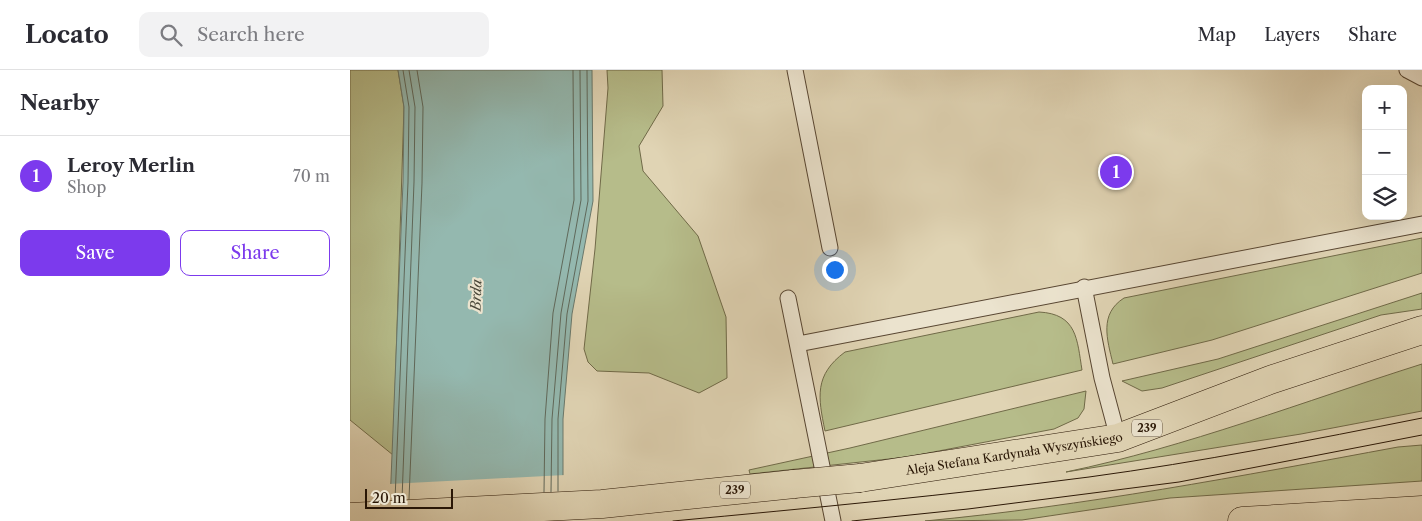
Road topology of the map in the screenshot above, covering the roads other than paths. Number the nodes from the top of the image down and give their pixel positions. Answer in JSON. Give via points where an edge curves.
{"nodes":[{"id":1,"x":795,"y":70,"type":"edge"},
{"id":2,"x":1407,"y":70,"type":"edge"},
{"id":3,"x":1422,"y":78,"type":"edge"},
{"id":4,"x":1422,"y":224,"type":"edge"},
{"id":5,"x":830,"y":248,"type":"dead end"},
{"id":6,"x":1084,"y":287,"type":"junction"},
{"id":7,"x":788,"y":298,"type":"dead end"},
{"id":8,"x":1422,"y":330,"type":"edge"},
{"id":9,"x":798,"y":344,"type":"junction"},
{"id":10,"x":1118,"y":438,"type":"junction"},
{"id":11,"x":1422,"y":510,"type":"edge"},
{"id":12,"x":350,"y":517,"type":"edge"},
{"id":13,"x":832,"y":521,"type":"edge"},
{"id":14,"x":1242,"y":521,"type":"edge"}],
"edges":[{"from":1,"to":5,"type":"lane"},
{"from":2,"to":3,"type":"lane"},
{"from":4,"to":6,"type":"lane"},
{"from":6,"to":9,"type":"lane"},
{"from":6,"to":10,"type":"lane"},
{"from":7,"to":9,"type":"lane"},
{"from":8,"to":10,"type":"main road","name":"Aleja Stefana Kardynała Wyszyńskiego","number":"239","via":[[1270,380]]},
{"from":9,"to":13,"type":"lane"},
{"from":10,"to":12,"type":"main road","name":"Aleja Stefana Kardynała Wyszyńskiego","number":"239","bridge":true,"via":[[860,478],[602,504]]},
{"from":11,"to":14,"type":"main road"}]}
